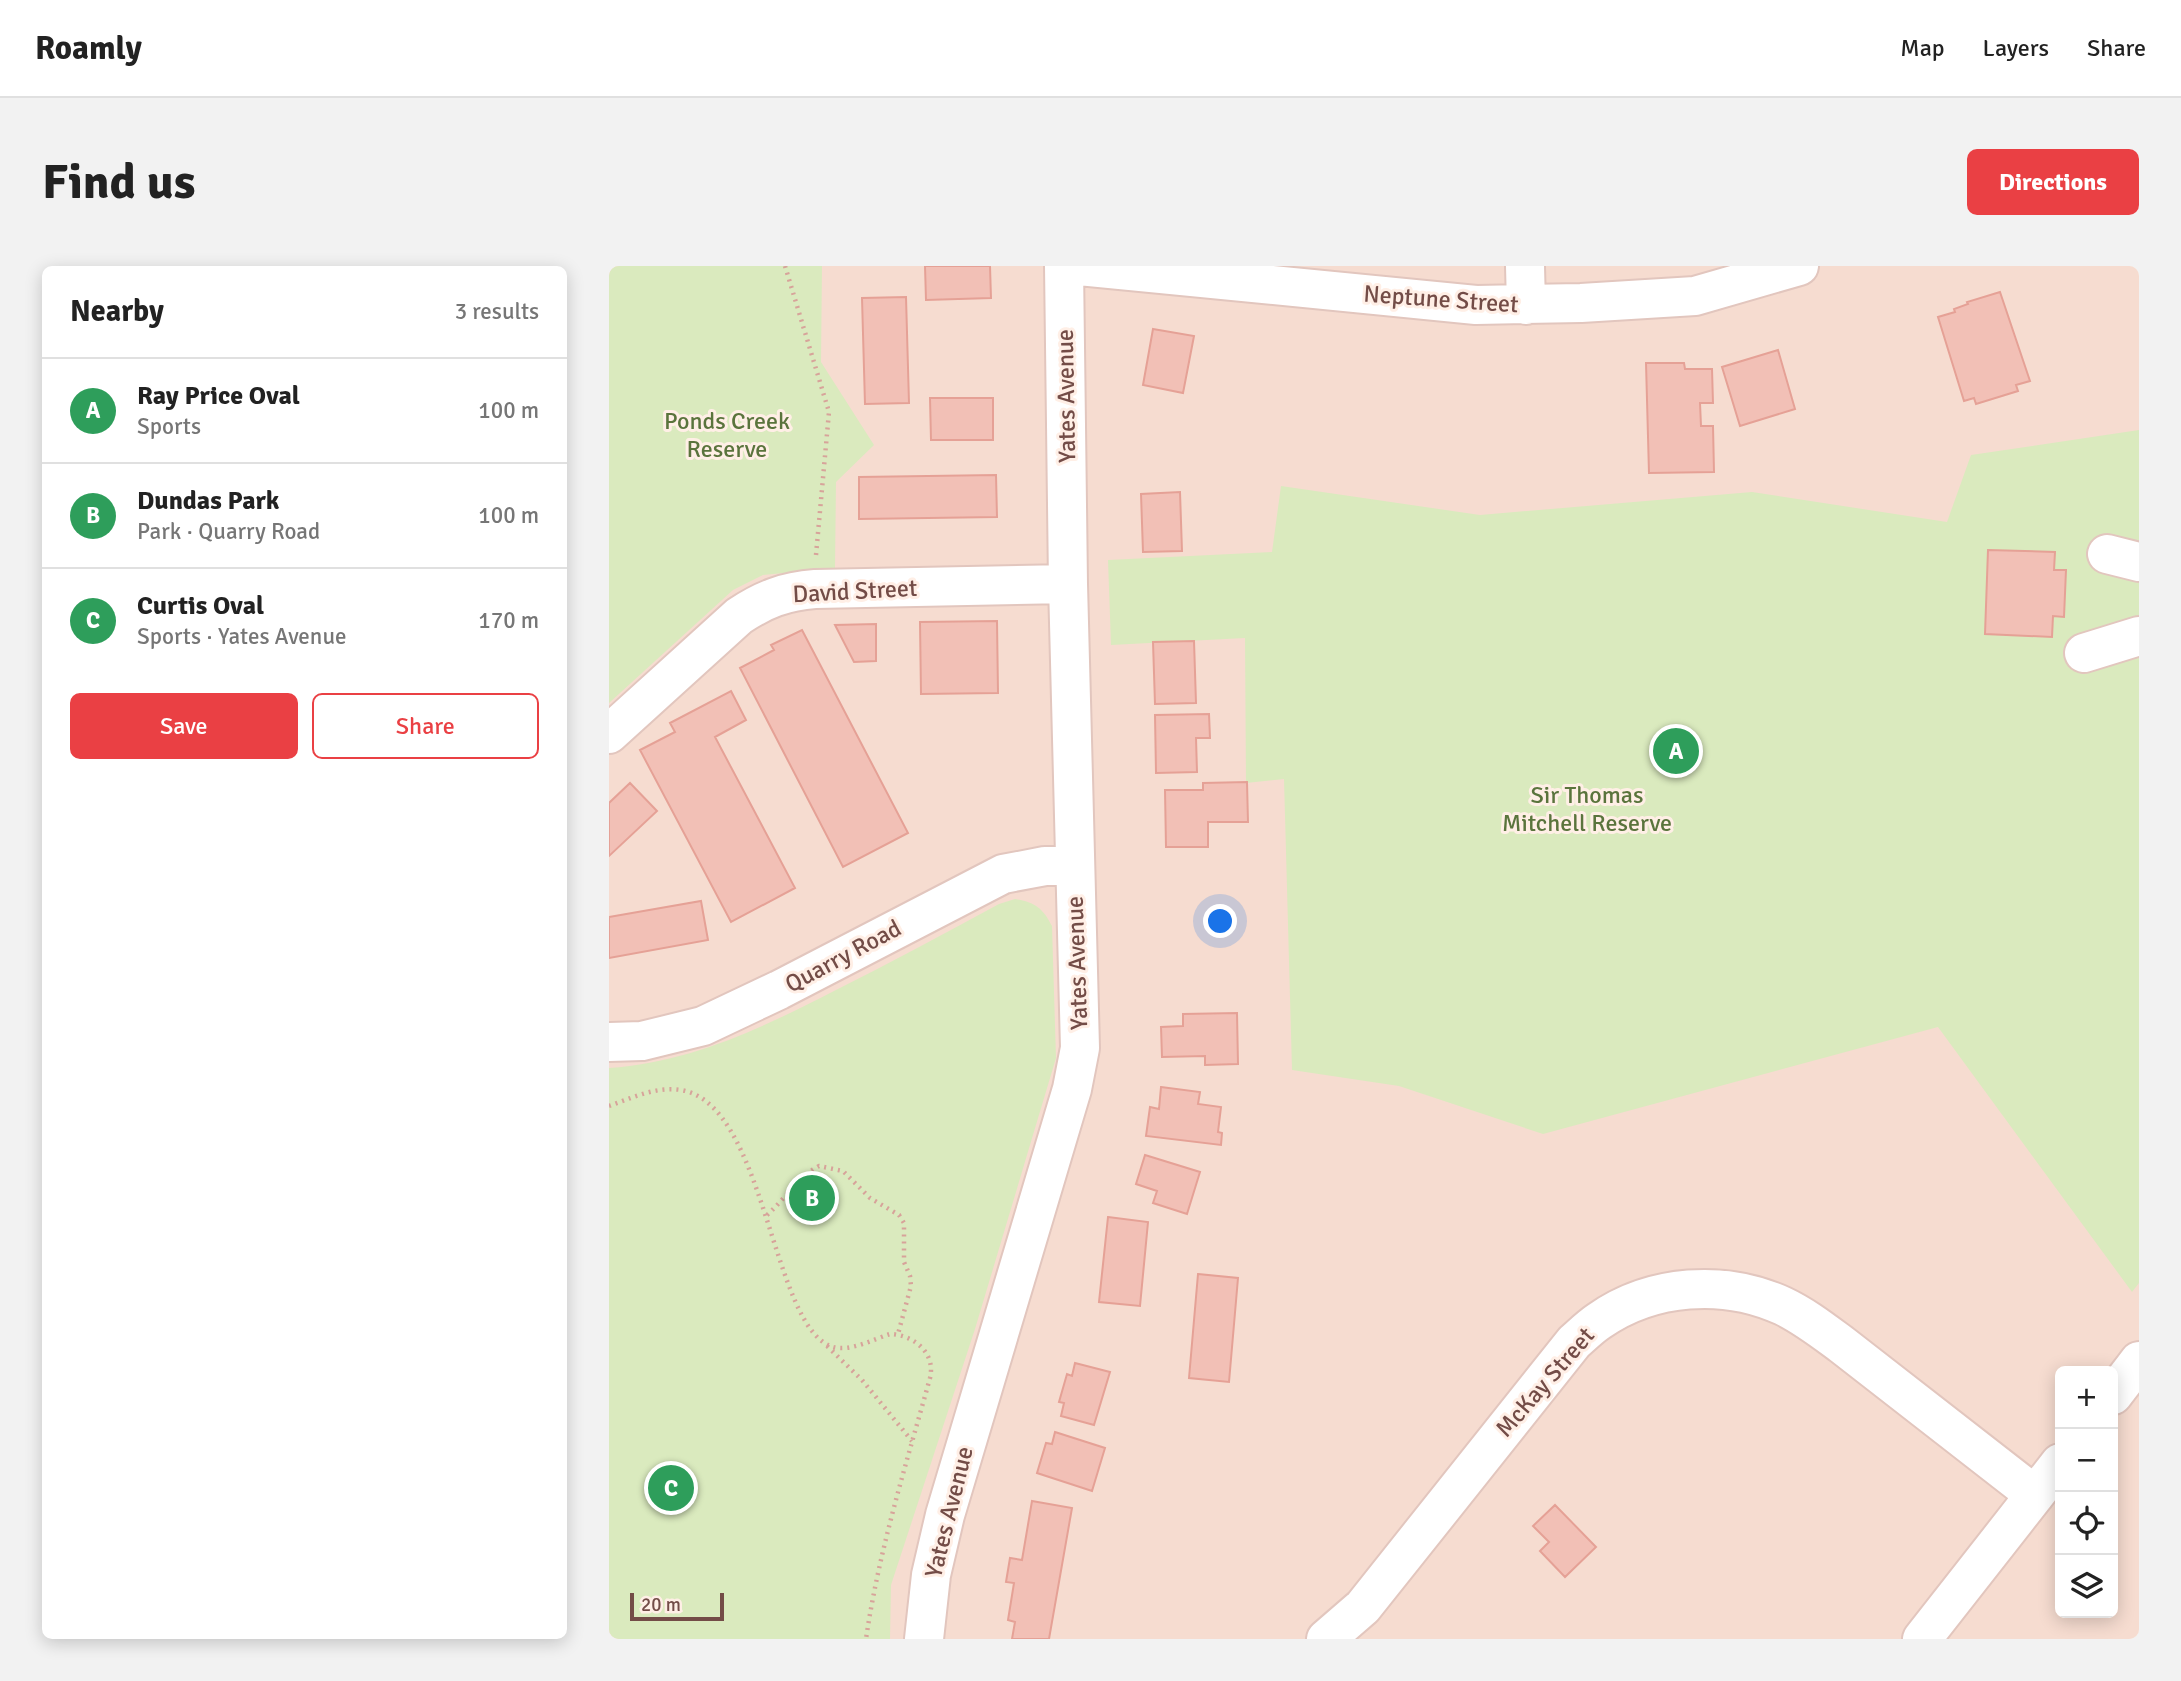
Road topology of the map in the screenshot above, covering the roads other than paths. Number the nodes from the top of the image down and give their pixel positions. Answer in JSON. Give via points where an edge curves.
{"nodes":[{"id":1,"x":1064,"y":266,"type":"edge"},
{"id":2,"x":1079,"y":266,"type":"edge"},
{"id":3,"x":1525,"y":266,"type":"edge"},
{"id":4,"x":1799,"y":266,"type":"edge"},
{"id":5,"x":1526,"y":305,"type":"junction"},
{"id":6,"x":1069,"y":584,"type":"junction"},
{"id":7,"x":2139,"y":636,"type":"edge"},
{"id":8,"x":2084,"y":653,"type":"dead end"},
{"id":9,"x":609,"y":734,"type":"edge"},
{"id":10,"x":1075,"y":866,"type":"junction"},
{"id":11,"x":609,"y":1042,"type":"edge"},
{"id":12,"x":2139,"y":1361,"type":"edge"},
{"id":13,"x":2118,"y":1388,"type":"edge"},
{"id":14,"x":2055,"y":1470,"type":"edge"},
{"id":15,"x":2035,"y":1496,"type":"junction"},
{"id":16,"x":924,"y":1639,"type":"edge"},
{"id":17,"x":1326,"y":1639,"type":"edge"},
{"id":18,"x":1923,"y":1639,"type":"edge"}],
"edges":[{"from":1,"to":6,"type":"street","name":"Yates Avenue"},
{"from":2,"to":5,"type":"street","name":"Neptune Street","via":[[1476,305]]},
{"from":3,"to":5,"type":"street"},
{"from":4,"to":5,"type":"street","name":"Neptune Street","via":[[1695,296]]},
{"from":6,"to":9,"type":"street","name":"David Street","via":[[814,589],[781,594],[739,616]]},
{"from":6,"to":10,"type":"street","name":"Yates Avenue"},
{"from":7,"to":8,"type":"street"},
{"from":10,"to":11,"type":"street","name":"Quarry Road","via":[[1003,874],[702,1026],[642,1041]]},
{"from":10,"to":16,"type":"street","name":"Yates Avenue","via":[[1080,1035],[1072,1089],[944,1515]]},
{"from":12,"to":13,"type":"street"},
{"from":14,"to":15,"type":"street"},
{"from":15,"to":17,"type":"street","name":"McKay Street","via":[[1811,1321],[1783,1306],[1721,1289],[1654,1295],[1599,1321],[1574,1342],[1363,1607]]},
{"from":15,"to":18,"type":"street"}]}
